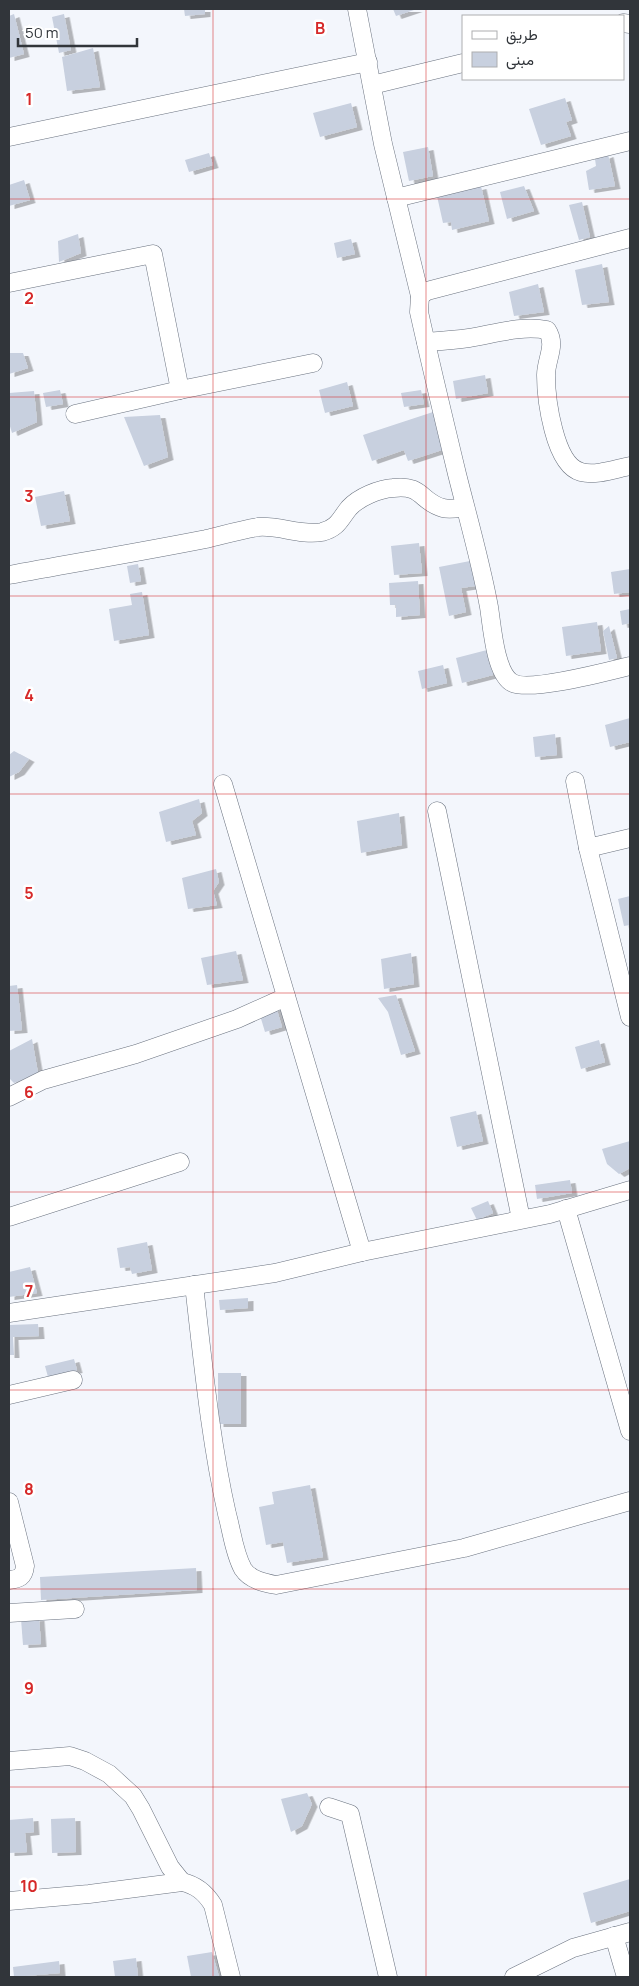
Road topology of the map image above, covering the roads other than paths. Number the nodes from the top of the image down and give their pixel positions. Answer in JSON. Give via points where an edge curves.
{"nodes":[{"id":1,"x":357,"y":9,"type":"edge"},
{"id":2,"x":368,"y":62,"type":"junction"},
{"id":3,"x":462,"y":63,"type":"edge"},
{"id":4,"x":372,"y":85,"type":"junction"},
{"id":5,"x":9,"y":137,"type":"edge"},
{"id":6,"x":630,"y":141,"type":"edge"},
{"id":7,"x":396,"y":198,"type":"junction"},
{"id":8,"x":630,"y":238,"type":"edge"},
{"id":9,"x":9,"y":284,"type":"edge"},
{"id":10,"x":420,"y":296,"type":"junction"},
{"id":11,"x":426,"y":342,"type":"junction"},
{"id":12,"x":313,"y":363,"type":"dead end"},
{"id":13,"x":180,"y":390,"type":"junction"},
{"id":14,"x":75,"y":414,"type":"dead end"},
{"id":15,"x":630,"y":466,"type":"edge"},
{"id":16,"x":465,"y":507,"type":"junction"},
{"id":17,"x":9,"y":575,"type":"edge"},
{"id":18,"x":630,"y":666,"type":"edge"},
{"id":19,"x":575,"y":781,"type":"dead end"},
{"id":20,"x":223,"y":784,"type":"dead end"},
{"id":21,"x":437,"y":811,"type":"dead end"},
{"id":22,"x":630,"y":838,"type":"edge"},
{"id":23,"x":588,"y":848,"type":"junction"},
{"id":24,"x":627,"y":987,"type":"edge"},
{"id":25,"x":286,"y":997,"type":"junction"},
{"id":26,"x":630,"y":1017,"type":"edge"},
{"id":27,"x":9,"y":1097,"type":"edge"},
{"id":28,"x":180,"y":1162,"type":"dead end"},
{"id":29,"x":630,"y":1190,"type":"edge"},
{"id":30,"x":566,"y":1209,"type":"junction"},
{"id":31,"x":9,"y":1217,"type":"edge"},
{"id":32,"x":521,"y":1219,"type":"junction"},
{"id":33,"x":362,"y":1252,"type":"junction"},
{"id":34,"x":194,"y":1285,"type":"junction"},
{"id":35,"x":9,"y":1314,"type":"edge"},
{"id":36,"x":73,"y":1380,"type":"dead end"},
{"id":37,"x":9,"y":1395,"type":"edge"},
{"id":38,"x":630,"y":1431,"type":"edge"},
{"id":39,"x":630,"y":1501,"type":"edge"},
{"id":40,"x":9,"y":1502,"type":"edge"},
{"id":41,"x":9,"y":1580,"type":"edge"},
{"id":42,"x":75,"y":1609,"type":"dead end"},
{"id":43,"x":9,"y":1613,"type":"edge"},
{"id":44,"x":9,"y":1761,"type":"edge"},
{"id":45,"x":328,"y":1807,"type":"dead end"},
{"id":46,"x":182,"y":1882,"type":"junction"},
{"id":47,"x":9,"y":1901,"type":"edge"},
{"id":48,"x":622,"y":1934,"type":"edge"},
{"id":49,"x":231,"y":1977,"type":"edge"},
{"id":50,"x":388,"y":1977,"type":"edge"},
{"id":51,"x":514,"y":1977,"type":"edge"},
{"id":52,"x":626,"y":1977,"type":"edge"}],
"edges":[{"from":1,"to":2,"type":"street"},
{"from":2,"to":4,"type":"street"},
{"from":2,"to":5,"type":"street"},
{"from":3,"to":4,"type":"street"},
{"from":4,"to":7,"type":"street"},
{"from":6,"to":7,"type":"street"},
{"from":7,"to":10,"type":"street"},
{"from":8,"to":10,"type":"street","via":[[427,291]]},
{"from":9,"to":13,"type":"street","via":[[153,254]]},
{"from":10,"to":11,"type":"street","via":[[419,312]]},
{"from":11,"to":15,"type":"street","via":[[521,329],[547,330],[552,343],[546,373],[550,414],[562,454],[579,472],[591,474]]},
{"from":11,"to":16,"type":"street"},
{"from":12,"to":13,"type":"street"},
{"from":13,"to":14,"type":"street"},
{"from":16,"to":17,"type":"street","via":[[442,508],[414,488],[392,488],[356,502],[333,527],[323,532],[259,527]]},
{"from":16,"to":18,"type":"street","via":[[485,585],[499,662],[508,679],[524,686]]},
{"from":19,"to":23,"type":"street"},
{"from":20,"to":25,"type":"street"},
{"from":21,"to":32,"type":"street"},
{"from":22,"to":23,"type":"street"},
{"from":23,"to":24,"type":"street"},
{"from":24,"to":26,"type":"street"},
{"from":25,"to":27,"type":"street","via":[[237,1020],[136,1054],[43,1080]]},
{"from":25,"to":33,"type":"street"},
{"from":28,"to":31,"type":"street"},
{"from":29,"to":30,"type":"street"},
{"from":30,"to":32,"type":"street"},
{"from":30,"to":38,"type":"street"},
{"from":32,"to":33,"type":"street"},
{"from":33,"to":34,"type":"street","via":[[275,1273]]},
{"from":34,"to":35,"type":"street"},
{"from":34,"to":39,"type":"street","via":[[210,1422],[237,1557],[244,1571],[264,1583],[276,1585],[464,1548]]},
{"from":36,"to":37,"type":"street"},
{"from":40,"to":41,"type":"street","via":[[25,1566],[18,1579]]},
{"from":42,"to":43,"type":"street"},
{"from":44,"to":46,"type":"street","via":[[70,1756],[109,1774],[133,1796],[170,1867]]},
{"from":45,"to":50,"type":"street","via":[[350,1814]]},
{"from":46,"to":47,"type":"street"},
{"from":46,"to":49,"type":"street","via":[[200,1889],[213,1904]]},
{"from":48,"to":51,"type":"street","via":[[573,1948]]},
{"from":48,"to":52,"type":"street"}]}
